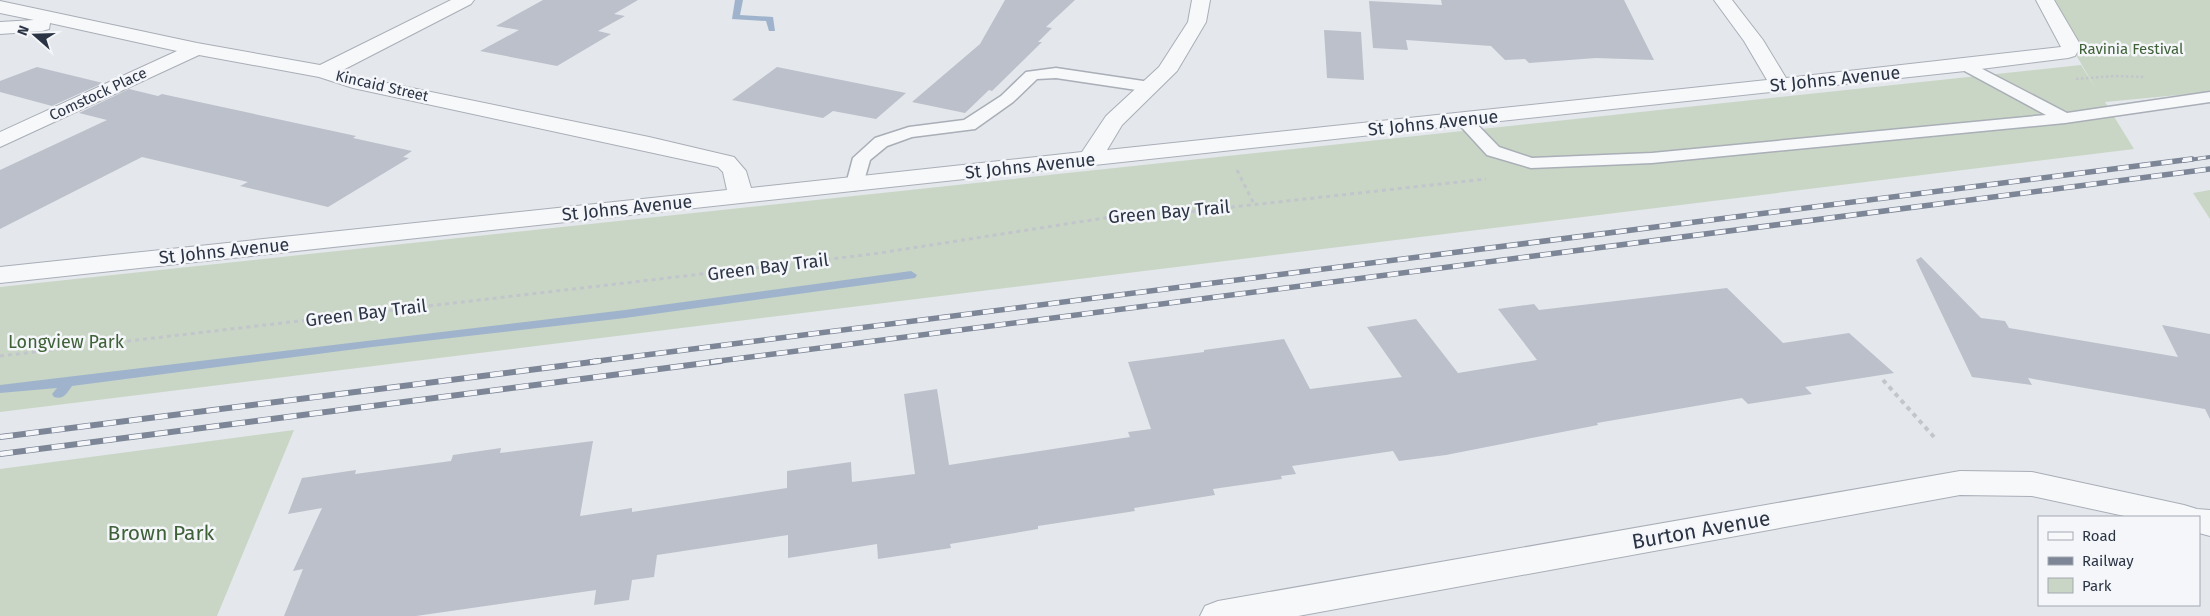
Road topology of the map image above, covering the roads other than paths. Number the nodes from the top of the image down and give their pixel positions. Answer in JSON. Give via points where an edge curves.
{"nodes":[{"id":1,"x":465,"y":0,"type":"edge"},
{"id":2,"x":1201,"y":0,"type":"edge"},
{"id":3,"x":1723,"y":0,"type":"edge"},
{"id":4,"x":2045,"y":0,"type":"edge"},
{"id":5,"x":0,"y":7,"type":"edge"},
{"id":6,"x":74,"y":22,"type":"junction"},
{"id":7,"x":9,"y":27,"type":"edge"},
{"id":8,"x":0,"y":34,"type":"edge"},
{"id":9,"x":196,"y":49,"type":"junction"},
{"id":10,"x":1965,"y":65,"type":"junction"},
{"id":11,"x":323,"y":72,"type":"junction"},
{"id":12,"x":1780,"y":85,"type":"junction"},
{"id":13,"x":1150,"y":87,"type":"junction"},
{"id":14,"x":2210,"y":97,"type":"edge"},
{"id":15,"x":2065,"y":118,"type":"junction"},
{"id":16,"x":1462,"y":119,"type":"junction"},
{"id":17,"x":0,"y":140,"type":"edge"},
{"id":18,"x":1089,"y":160,"type":"junction"},
{"id":19,"x":855,"y":184,"type":"junction"},
{"id":20,"x":741,"y":196,"type":"junction"},
{"id":21,"x":0,"y":275,"type":"edge"},
{"id":22,"x":2179,"y":516,"type":"edge"},
{"id":23,"x":1218,"y":616,"type":"edge"}],
"edges":[{"from":1,"to":11,"type":"street"},
{"from":2,"to":13,"type":"street","via":[[1197,22],[1167,71]]},
{"from":3,"to":12,"type":"street","via":[[1753,40]]},
{"from":4,"to":10,"type":"street","name":"St Johns Avenue","via":[[2071,46],[2068,52]]},
{"from":5,"to":6,"type":"street","name":"Kincaid Street"},
{"from":6,"to":7,"type":"street"},
{"from":6,"to":9,"type":"street","name":"Kincaid Street"},
{"from":7,"to":8,"type":"lane"},
{"from":9,"to":11,"type":"street","name":"Kincaid Street"},
{"from":9,"to":17,"type":"street","name":"Comstock Place"},
{"from":10,"to":12,"type":"street","name":"St Johns Avenue"},
{"from":10,"to":15,"type":"lane"},
{"from":11,"to":20,"type":"street","name":"Kincaid Street","via":[[353,82],[726,162],[734,171]]},
{"from":12,"to":16,"type":"street","name":"St Johns Avenue"},
{"from":13,"to":18,"type":"street","via":[[1114,121]]},
{"from":13,"to":19,"type":"lane","via":[[1056,73],[1032,75],[969,125],[909,132],[882,142],[862,158]]},
{"from":14,"to":15,"type":"lane"},
{"from":15,"to":16,"type":"lane","via":[[1652,158],[1531,163],[1493,151]]},
{"from":16,"to":18,"type":"street","name":"St Johns Avenue"},
{"from":18,"to":19,"type":"street","name":"St Johns Avenue"},
{"from":19,"to":20,"type":"street","name":"St Johns Avenue"},
{"from":20,"to":21,"type":"street","name":"St Johns Avenue"},
{"from":22,"to":23,"type":"street","name":"Burton Avenue","via":[[2032,484],[1960,484]]}]}
